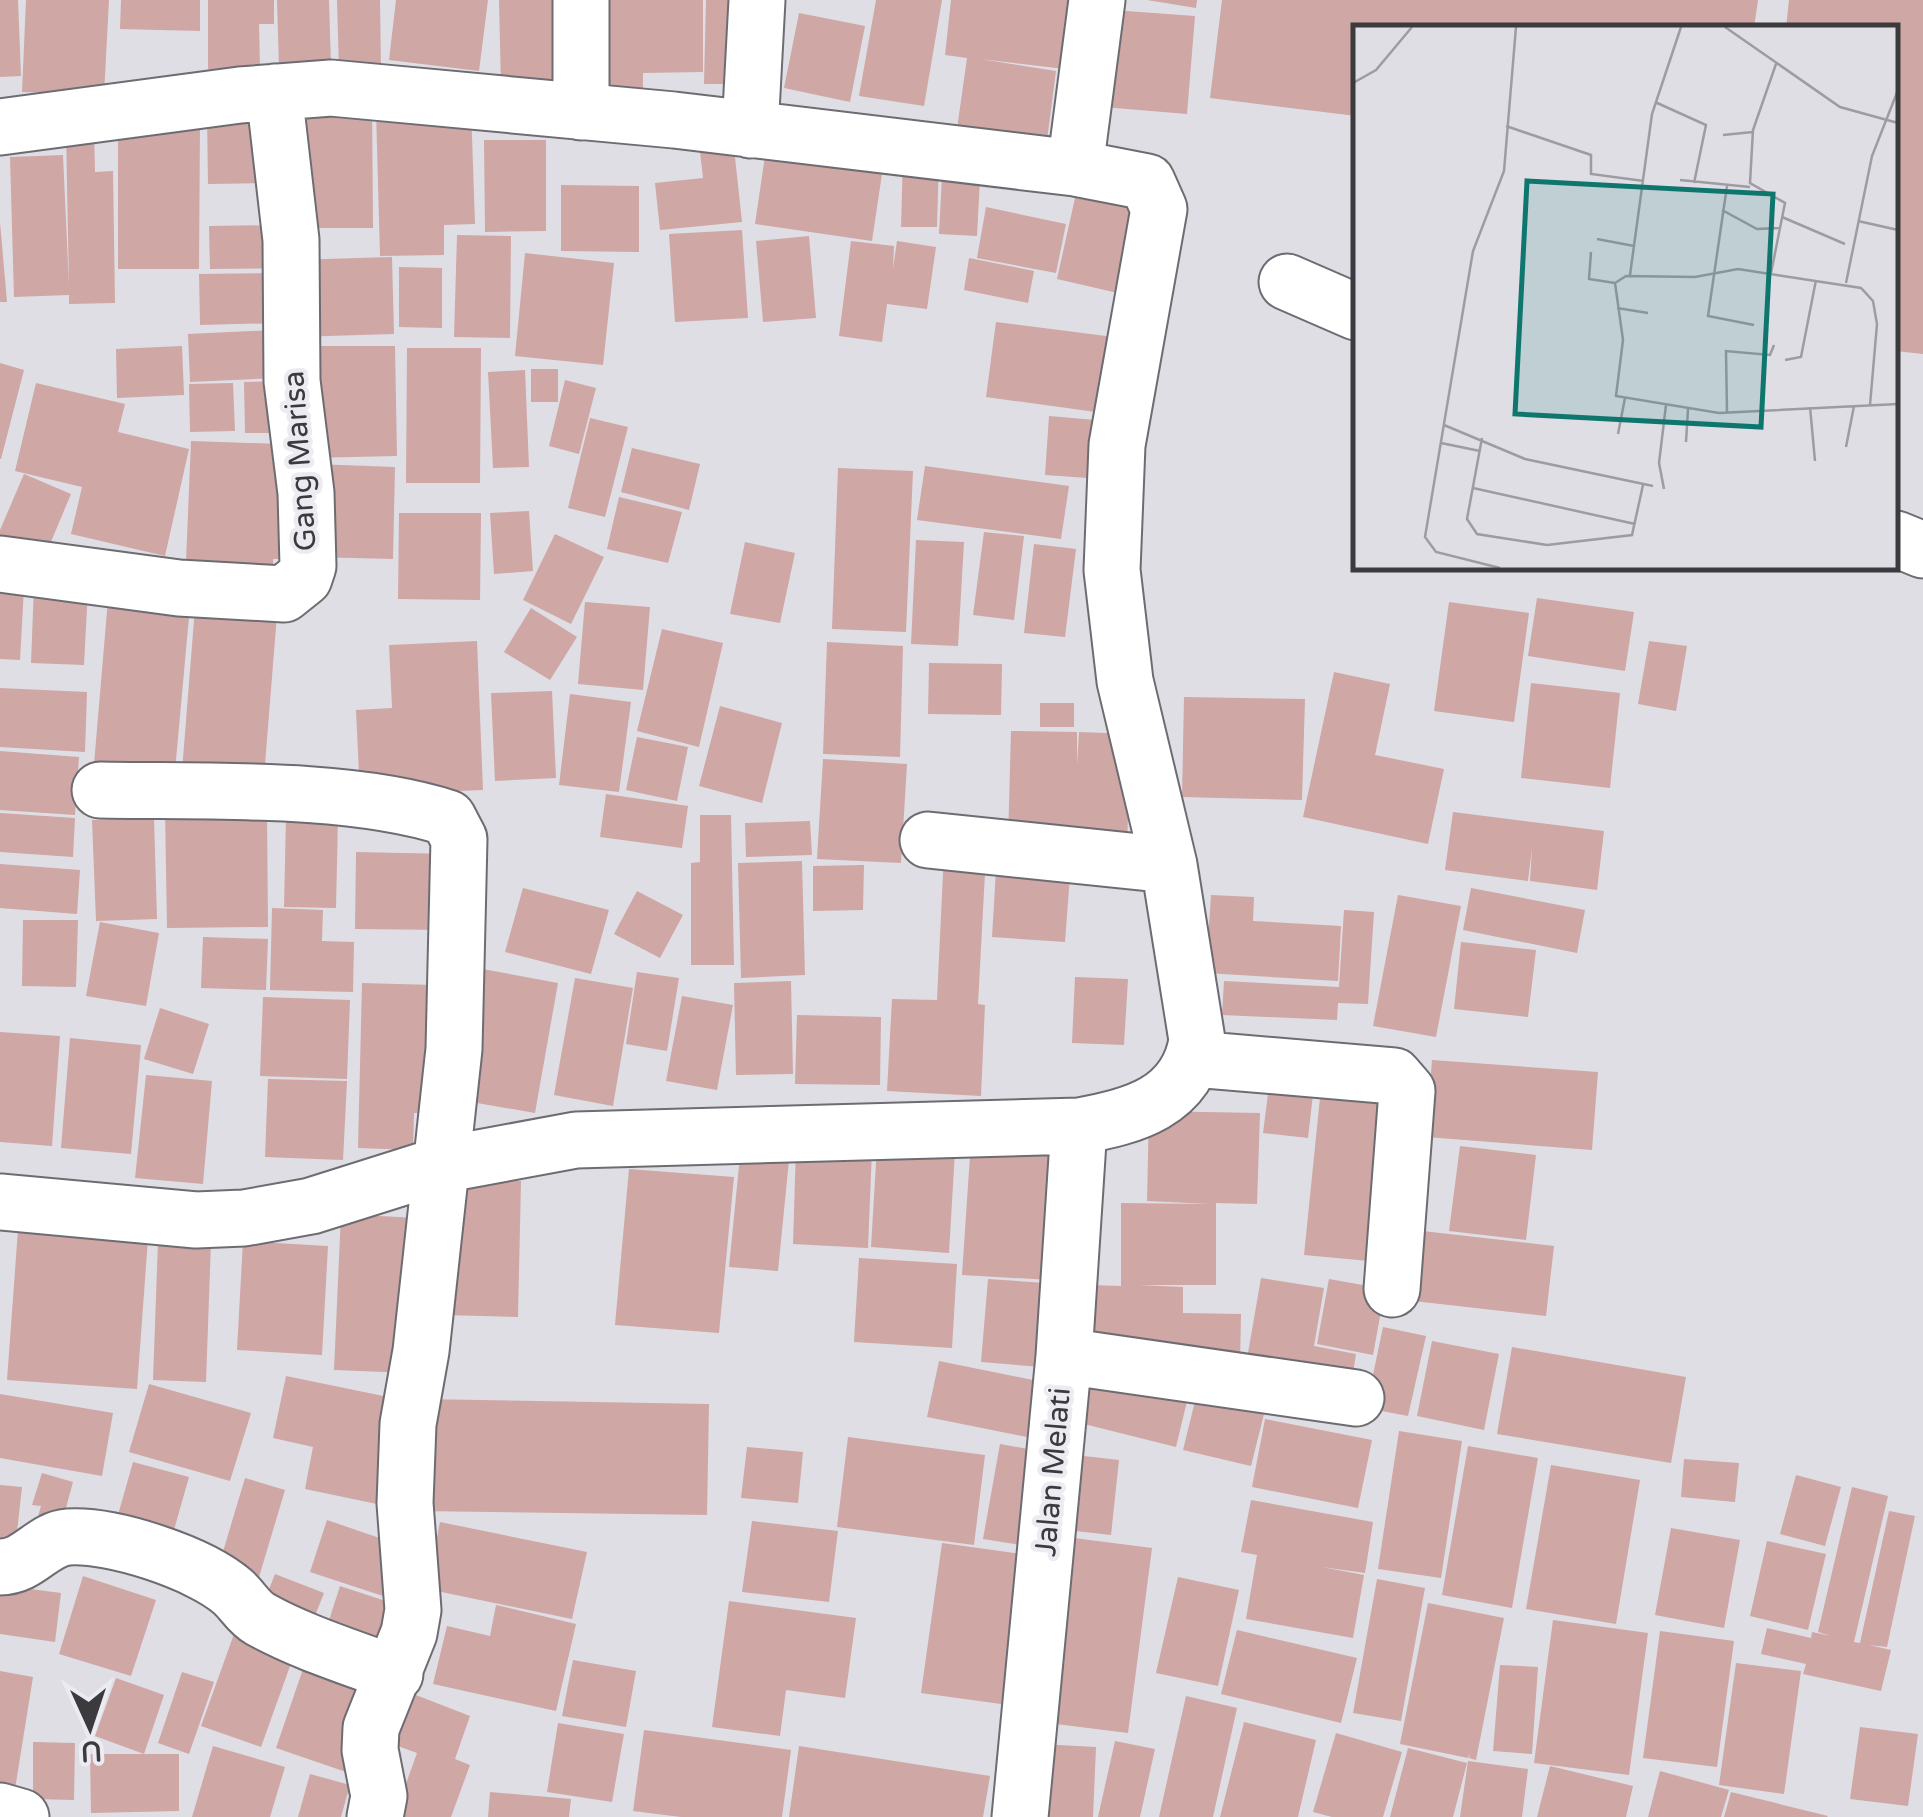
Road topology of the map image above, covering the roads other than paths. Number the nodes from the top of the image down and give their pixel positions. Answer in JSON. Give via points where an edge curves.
{"nodes":[{"id":1,"x":581,"y":0,"type":"edge"},
{"id":2,"x":757,"y":0,"type":"edge"},
{"id":3,"x":1098,"y":0,"type":"edge"},
{"id":4,"x":274,"y":92,"type":"junction"},
{"id":5,"x":581,"y":112,"type":"junction"},
{"id":6,"x":0,"y":127,"type":"edge"},
{"id":7,"x":750,"y":130,"type":"junction"},
{"id":8,"x":1075,"y":168,"type":"junction"},
{"id":9,"x":1286,"y":282,"type":"dead end"},
{"id":10,"x":1353,"y":311,"type":"edge"},
{"id":11,"x":1898,"y":541,"type":"edge"},
{"id":12,"x":1923,"y":550,"type":"edge"},
{"id":13,"x":0,"y":564,"type":"edge"},
{"id":14,"x":100,"y":790,"type":"dead end"},
{"id":15,"x":928,"y":840,"type":"dead end"},
{"id":16,"x":1168,"y":865,"type":"junction"},
{"id":17,"x":1194,"y":1059,"type":"junction"},
{"id":18,"x":1079,"y":1126,"type":"junction"},
{"id":19,"x":441,"y":1164,"type":"junction"},
{"id":20,"x":0,"y":1202,"type":"edge"},
{"id":21,"x":1392,"y":1289,"type":"dead end"},
{"id":22,"x":1064,"y":1356,"type":"junction"},
{"id":23,"x":1356,"y":1398,"type":"dead end"},
{"id":24,"x":0,"y":1567,"type":"edge"},
{"id":25,"x":395,"y":1674,"type":"junction"},
{"id":26,"x":0,"y":1811,"type":"edge"},
{"id":27,"x":22,"y":1817,"type":"edge"},
{"id":28,"x":376,"y":1817,"type":"edge"},
{"id":29,"x":1020,"y":1817,"type":"edge"}],
"edges":[{"from":1,"to":5,"type":"street"},
{"from":2,"to":7,"type":"street"},
{"from":3,"to":8,"type":"street"},
{"from":4,"to":5,"type":"street","via":[[331,88]]},
{"from":4,"to":6,"type":"street"},
{"from":4,"to":13,"type":"street","name":"Gang Marisa","via":[[291,240],[292,381],[306,493],[304,578],[284,594],[179,588]]},
{"from":5,"to":7,"type":"street"},
{"from":7,"to":8,"type":"street"},
{"from":8,"to":16,"type":"street","via":[[1140,178],[1158,203],[1120,426],[1112,570],[1125,681]]},
{"from":9,"to":10,"type":"street"},
{"from":11,"to":12,"type":"street"},
{"from":14,"to":19,"type":"street","via":[[392,804],[448,818],[459,839],[462,869]]},
{"from":15,"to":16,"type":"street"},
{"from":16,"to":17,"type":"street","via":[[1196,1022]]},
{"from":17,"to":18,"type":"street","via":[[1155,1105]]},
{"from":17,"to":21,"type":"street","via":[[1403,1082]]},
{"from":18,"to":19,"type":"street","via":[[576,1140]]},
{"from":18,"to":22,"type":"street","name":"Jalan Melati"},
{"from":19,"to":20,"type":"street","via":[[311,1206],[244,1218],[196,1220]]},
{"from":19,"to":25,"type":"street","via":[[408,1424],[413,1610]]},
{"from":22,"to":23,"type":"street"},
{"from":22,"to":29,"type":"street","name":"Jalan Melati"},
{"from":24,"to":25,"type":"street","via":[[34,1557],[65,1537],[110,1540],[184,1564],[232,1591],[259,1619]]},
{"from":25,"to":28,"type":"street","via":[[370,1738],[380,1796]]},
{"from":26,"to":27,"type":"street"}]}
